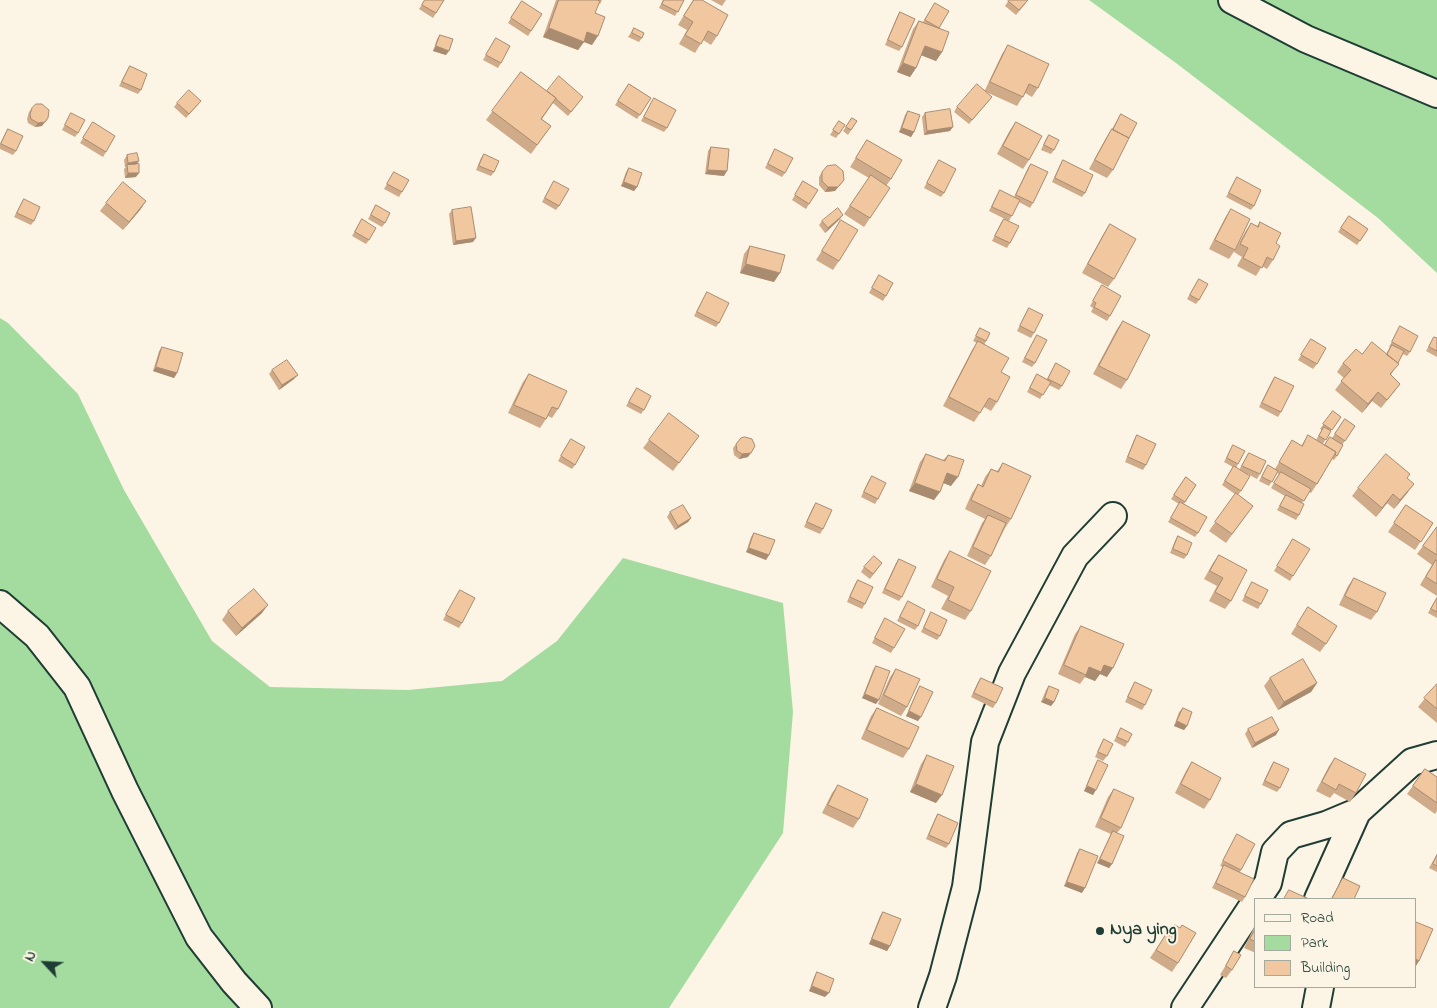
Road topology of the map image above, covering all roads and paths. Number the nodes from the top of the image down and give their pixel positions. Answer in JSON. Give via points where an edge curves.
{"nodes":[{"id":1,"x":1232,"y":0,"type":"edge"},
{"id":2,"x":1437,"y":94,"type":"edge"},
{"id":3,"x":1113,"y":516,"type":"dead end"},
{"id":4,"x":0,"y":604,"type":"edge"},
{"id":5,"x":1437,"y":756,"type":"edge"},
{"id":6,"x":1356,"y":812,"type":"junction"},
{"id":7,"x":1257,"y":898,"type":"edge"},
{"id":8,"x":1318,"y":898,"type":"edge"},
{"id":9,"x":1254,"y":903,"type":"edge"},
{"id":10,"x":1320,"y":988,"type":"edge"},
{"id":11,"x":258,"y":1008,"type":"edge"},
{"id":12,"x":932,"y":1008,"type":"edge"},
{"id":13,"x":1185,"y":1008,"type":"edge"},
{"id":14,"x":1316,"y":1008,"type":"edge"}],
"edges":[{"from":1,"to":2,"type":"street","via":[[1306,39]]},
{"from":3,"to":12,"type":"street","via":[[1075,556],[1012,672],[985,742],[966,887],[944,976]]},
{"from":4,"to":11,"type":"street","via":[[37,636],[77,686],[199,938]]},
{"from":5,"to":6,"type":"street","via":[[1412,762]]},
{"from":6,"to":7,"type":"street","via":[[1291,835],[1275,852],[1268,883]]},
{"from":6,"to":8,"type":"street"},
{"from":9,"to":13,"type":"street"},
{"from":10,"to":14,"type":"street"}]}
